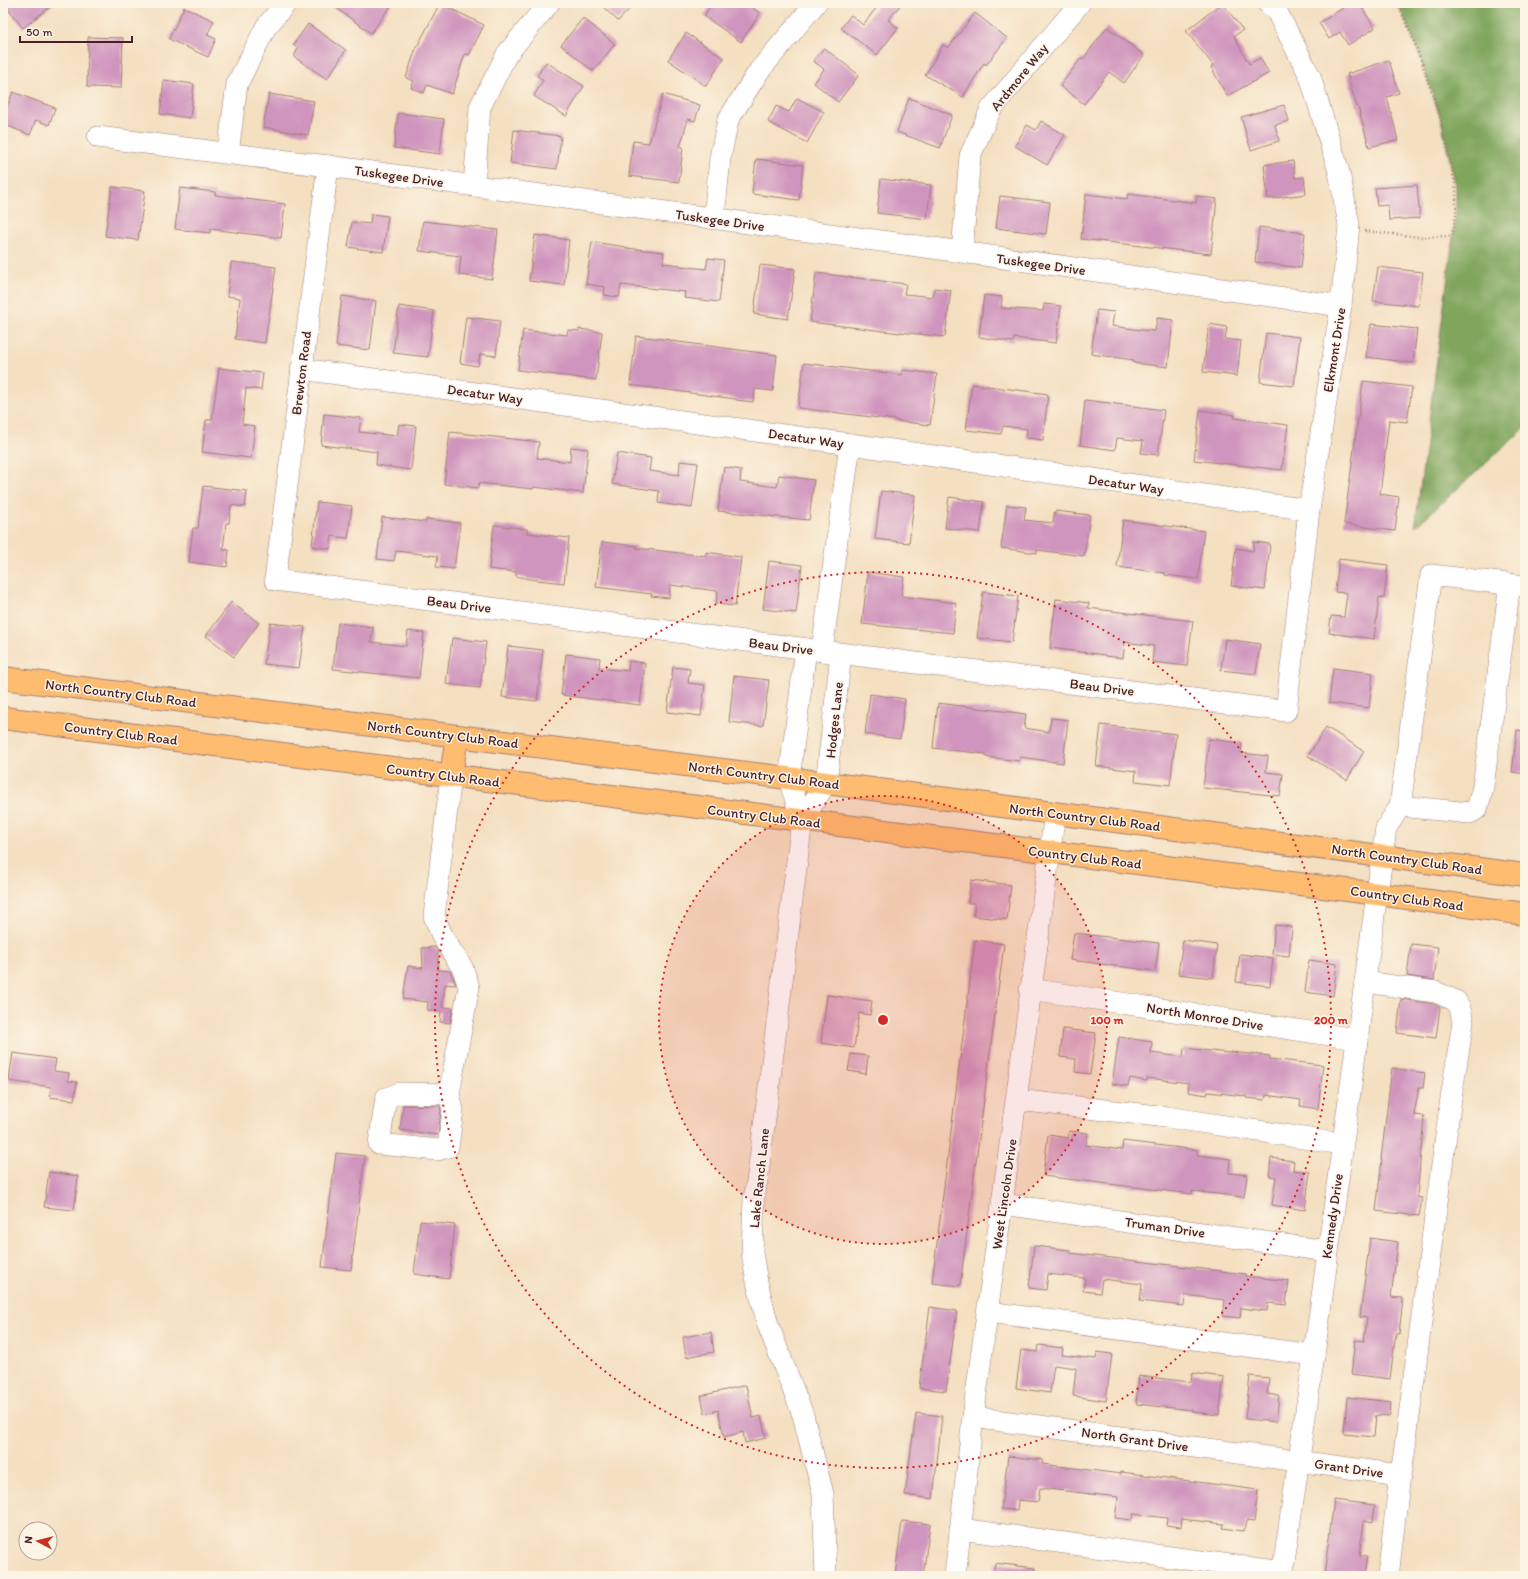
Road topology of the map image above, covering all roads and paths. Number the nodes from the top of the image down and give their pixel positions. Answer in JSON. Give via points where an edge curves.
{"nodes":[{"id":1,"x":286,"y":3,"type":"edge"},
{"id":2,"x":549,"y":3,"type":"edge"},
{"id":3,"x":816,"y":3,"type":"edge"},
{"id":4,"x":1080,"y":3,"type":"edge"},
{"id":5,"x":1268,"y":3,"type":"edge"},
{"id":6,"x":1397,"y":3,"type":"edge"},
{"id":7,"x":98,"y":138,"type":"dead end"},
{"id":8,"x":228,"y":153,"type":"junction"},
{"id":9,"x":328,"y":166,"type":"junction"},
{"id":10,"x":474,"y":186,"type":"junction"},
{"id":11,"x":714,"y":219,"type":"junction"},
{"id":12,"x":1348,"y":229,"type":"junction"},
{"id":13,"x":962,"y":252,"type":"junction"},
{"id":14,"x":1341,"y":306,"type":"junction"},
{"id":15,"x":301,"y":369,"type":"junction"},
{"id":16,"x":850,"y":444,"type":"junction"},
{"id":17,"x":1309,"y":510,"type":"junction"},
{"id":18,"x":275,"y":580,"type":"joint"},
{"id":19,"x":1518,"y":585,"type":"edge"},
{"id":20,"x":823,"y":651,"type":"junction"},
{"id":21,"x":3,"y":678,"type":"edge"},
{"id":22,"x":1286,"y":711,"type":"joint"},
{"id":23,"x":3,"y":718,"type":"edge"},
{"id":24,"x":456,"y":736,"type":"junction"},
{"id":25,"x":451,"y":776,"type":"junction"},
{"id":26,"x":789,"y":779,"type":"junction"},
{"id":27,"x":826,"y":783,"type":"junction"},
{"id":28,"x":1400,"y":806,"type":"junction"},
{"id":29,"x":1055,"y":813,"type":"junction"},
{"id":30,"x":802,"y":820,"type":"junction"},
{"id":31,"x":1049,"y":853,"type":"junction"},
{"id":32,"x":1383,"y":856,"type":"junction"},
{"id":33,"x":1525,"y":875,"type":"edge"},
{"id":34,"x":1378,"y":894,"type":"junction"},
{"id":35,"x":1525,"y":914,"type":"edge"},
{"id":36,"x":1365,"y":982,"type":"junction"},
{"id":37,"x":1030,"y":990,"type":"junction"},
{"id":38,"x":1356,"y":1039,"type":"junction"},
{"id":39,"x":449,"y":1094,"type":"dead end"},
{"id":40,"x":1017,"y":1100,"type":"junction"},
{"id":41,"x":1342,"y":1144,"type":"junction"},
{"id":42,"x":1003,"y":1204,"type":"junction"},
{"id":43,"x":1327,"y":1250,"type":"junction"},
{"id":44,"x":988,"y":1312,"type":"junction"},
{"id":45,"x":1314,"y":1355,"type":"junction"},
{"id":46,"x":973,"y":1417,"type":"junction"},
{"id":47,"x":1298,"y":1461,"type":"junction"},
{"id":48,"x":1400,"y":1474,"type":"junction"},
{"id":49,"x":960,"y":1529,"type":"junction"},
{"id":50,"x":1282,"y":1574,"type":"edge"},
{"id":51,"x":826,"y":1576,"type":"edge"},
{"id":52,"x":955,"y":1576,"type":"edge"},
{"id":53,"x":1388,"y":1576,"type":"edge"}],
"edges":[{"from":1,"to":8,"type":"street","via":[[266,27],[237,84]]},
{"from":2,"to":10,"type":"street","via":[[507,54],[480,107]]},
{"from":3,"to":11,"type":"street","via":[[759,71],[728,120],[720,158]]},
{"from":4,"to":13,"type":"street","name":"Ardmore Way","via":[[991,109],[970,156]]},
{"from":5,"to":12,"type":"street","name":"Elkmont Drive","via":[[1276,10],[1310,76],[1339,172]]},
{"from":6,"to":12,"type":"path","via":[[1441,120],[1456,188],[1456,214],[1452,236],[1419,237]]},
{"from":7,"to":8,"type":"street","name":"Tuskegee Drive"},
{"from":8,"to":9,"type":"street","name":"Tuskegee Drive"},
{"from":9,"to":10,"type":"street","name":"Tuskegee Drive"},
{"from":9,"to":15,"type":"street","name":"Brewton Road"},
{"from":10,"to":11,"type":"street","name":"Tuskegee Drive"},
{"from":11,"to":13,"type":"street","name":"Tuskegee Drive"},
{"from":12,"to":14,"type":"street","name":"Elkmont Drive"},
{"from":13,"to":14,"type":"street","name":"Tuskegee Drive"},
{"from":14,"to":17,"type":"street","name":"Elkmont Drive"},
{"from":15,"to":16,"type":"street","name":"Decatur Way"},
{"from":15,"to":18,"type":"street","name":"Brewton Road"},
{"from":16,"to":17,"type":"street","name":"Decatur Way"},
{"from":16,"to":20,"type":"street","name":"Hodges Lane"},
{"from":17,"to":22,"type":"street","name":"Elkmont Drive"},
{"from":18,"to":20,"type":"street","name":"Beau Drive"},
{"from":19,"to":28,"type":"street","via":[[1477,809],[1470,813]]},
{"from":19,"to":28,"type":"street","via":[[1431,575]]},
{"from":20,"to":22,"type":"street","name":"Beau Drive"},
{"from":20,"to":26,"type":"street","name":"Hodges Lane"},
{"from":20,"to":27,"type":"street","name":"Hodges Lane"},
{"from":21,"to":24,"type":"main road","name":"North Country Club Road"},
{"from":23,"to":25,"type":"main road","name":"Country Club Road"},
{"from":24,"to":25,"type":"main road"},
{"from":24,"to":26,"type":"main road","name":"North Country Club Road"},
{"from":25,"to":30,"type":"main road","name":"Country Club Road"},
{"from":25,"to":39,"type":"street","via":[[434,916],[442,938],[463,969],[469,987]]},
{"from":26,"to":27,"type":"main road","name":"North Country Club Road"},
{"from":26,"to":30,"type":"street","name":"Hodges Lane"},
{"from":27,"to":29,"type":"main road","name":"North Country Club Road"},
{"from":27,"to":30,"type":"street","name":"Hodges Lane"},
{"from":28,"to":32,"type":"street","name":"Kennedy Drive","via":[[1386,828]]},
{"from":29,"to":31,"type":"street","name":"West Lincoln Drive"},
{"from":29,"to":32,"type":"main road","name":"North Country Club Road"},
{"from":30,"to":31,"type":"main road","name":"Country Club Road"},
{"from":30,"to":51,"type":"street","name":"Lake Ranch Lane","via":[[754,1198],[752,1253],[768,1325],[803,1415],[823,1494]]},
{"from":31,"to":34,"type":"main road","name":"Country Club Road"},
{"from":31,"to":37,"type":"street","name":"West Lincoln Drive"},
{"from":32,"to":33,"type":"main road","name":"North Country Club Road"},
{"from":32,"to":34,"type":"street","name":"Kennedy Drive"},
{"from":34,"to":35,"type":"main road","name":"Country Club Road"},
{"from":34,"to":36,"type":"street","name":"Kennedy Drive"},
{"from":36,"to":38,"type":"street","name":"Kennedy Drive"},
{"from":36,"to":48,"type":"street","via":[[1436,992],[1456,1001],[1463,1022]]},
{"from":37,"to":38,"type":"street","name":"North Monroe Drive"},
{"from":37,"to":40,"type":"street","name":"West Lincoln Drive"},
{"from":38,"to":41,"type":"street","name":"Kennedy Drive"},
{"from":40,"to":41,"type":"street","via":[[1167,1117]]},
{"from":40,"to":42,"type":"street","name":"West Lincoln Drive"},
{"from":41,"to":43,"type":"street","name":"Kennedy Drive"},
{"from":42,"to":43,"type":"street","name":"Truman Drive"},
{"from":42,"to":44,"type":"street","name":"West Lincoln Drive"},
{"from":43,"to":45,"type":"street","name":"Kennedy Drive"},
{"from":44,"to":45,"type":"street"},
{"from":44,"to":46,"type":"street","name":"West Lincoln Drive"},
{"from":45,"to":47,"type":"street","name":"Kennedy Drive"},
{"from":46,"to":47,"type":"street","name":"North Grant Drive"},
{"from":46,"to":49,"type":"street","name":"West Lincoln Drive"},
{"from":47,"to":48,"type":"street","name":"Grant Drive"},
{"from":47,"to":50,"type":"street","name":"Kennedy Drive"},
{"from":48,"to":53,"type":"street"},
{"from":49,"to":50,"type":"street"},
{"from":49,"to":52,"type":"street","name":"West Lincoln Drive"}]}
